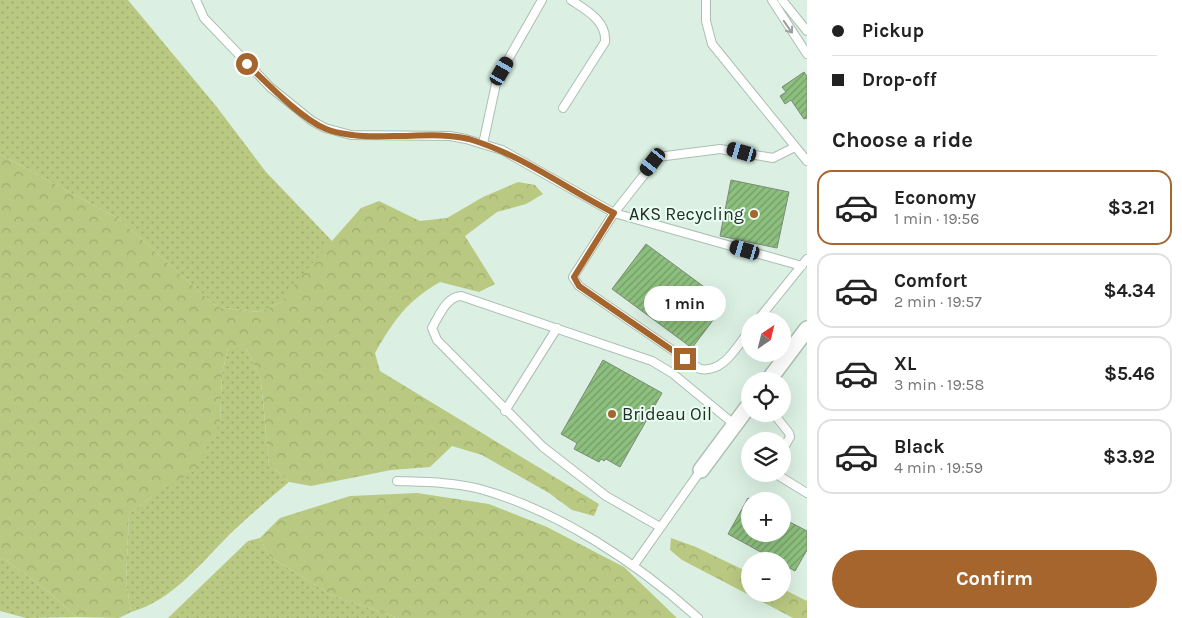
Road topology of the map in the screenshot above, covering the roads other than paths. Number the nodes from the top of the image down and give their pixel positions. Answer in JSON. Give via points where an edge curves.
{"nodes":[{"id":1,"x":196,"y":0,"type":"edge"},
{"id":2,"x":542,"y":0,"type":"edge"},
{"id":3,"x":571,"y":0,"type":"edge"},
{"id":4,"x":706,"y":0,"type":"edge"},
{"id":5,"x":772,"y":0,"type":"edge"},
{"id":6,"x":782,"y":0,"type":"edge"},
{"id":7,"x":807,"y":31,"type":"edge"},
{"id":8,"x":807,"y":54,"type":"edge"},
{"id":9,"x":563,"y":108,"type":"dead end"},
{"id":10,"x":483,"y":144,"type":"junction"},
{"id":11,"x":795,"y":147,"type":"junction"},
{"id":12,"x":807,"y":162,"type":"edge"},
{"id":13,"x":614,"y":213,"type":"junction"},
{"id":14,"x":807,"y":258,"type":"edge"},
{"id":15,"x":802,"y":266,"type":"junction"},
{"id":16,"x":764,"y":312,"type":"edge"},
{"id":17,"x":557,"y":328,"type":"junction"},
{"id":18,"x":807,"y":329,"type":"edge"},
{"id":19,"x":741,"y":341,"type":"edge"},
{"id":20,"x":775,"y":372,"type":"edge"},
{"id":21,"x":505,"y":411,"type":"junction"},
{"id":22,"x":741,"y":417,"type":"edge"},
{"id":23,"x":780,"y":422,"type":"edge"},
{"id":24,"x":735,"y":425,"type":"junction"},
{"id":25,"x":788,"y":432,"type":"edge"},
{"id":26,"x":701,"y":470,"type":"joint"},
{"id":27,"x":397,"y":481,"type":"dead end"},
{"id":28,"x":789,"y":482,"type":"edge"},
{"id":29,"x":807,"y":493,"type":"edge"},
{"id":30,"x":660,"y":526,"type":"junction"},
{"id":31,"x":634,"y":565,"type":"junction"},
{"id":32,"x":698,"y":618,"type":"edge"}],
"edges":[{"from":1,"to":10,"type":"lane","via":[[204,18],[257,74],[312,121],[325,128],[351,135],[450,136]]},
{"from":2,"to":10,"type":"lane","via":[[497,79]]},
{"from":3,"to":9,"type":"lane","via":[[599,21],[606,36]]},
{"from":4,"to":11,"type":"lane","via":[[706,21],[712,44]]},
{"from":5,"to":8,"type":"lane","one_way":true},
{"from":6,"to":7,"type":"lane"},
{"from":10,"to":13,"type":"lane","via":[[502,150]]},
{"from":11,"to":12,"type":"lane"},
{"from":11,"to":13,"type":"lane","via":[[773,158],[726,149],[658,157]]},
{"from":13,"to":15,"type":"lane"},
{"from":13,"to":19,"type":"lane","via":[[576,272],[574,277],[579,286],[700,369],[712,370],[721,366]]},
{"from":14,"to":15,"type":"lane"},
{"from":15,"to":16,"type":"lane"},
{"from":17,"to":21,"type":"lane"},
{"from":17,"to":21,"type":"lane","via":[[461,296],[451,298],[432,328],[437,340]]},
{"from":17,"to":24,"type":"lane","via":[[662,366]]},
{"from":18,"to":20,"type":"street"},
{"from":21,"to":30,"type":"lane","via":[[530,437],[599,491]]},
{"from":22,"to":24,"type":"street"},
{"from":23,"to":25,"type":"lane"},
{"from":24,"to":26,"type":"street"},
{"from":26,"to":30,"type":"lane"},
{"from":27,"to":31,"type":"lane","via":[[479,489],[518,502]]},
{"from":28,"to":29,"type":"lane"},
{"from":30,"to":31,"type":"lane"},
{"from":31,"to":32,"type":"lane"}]}
